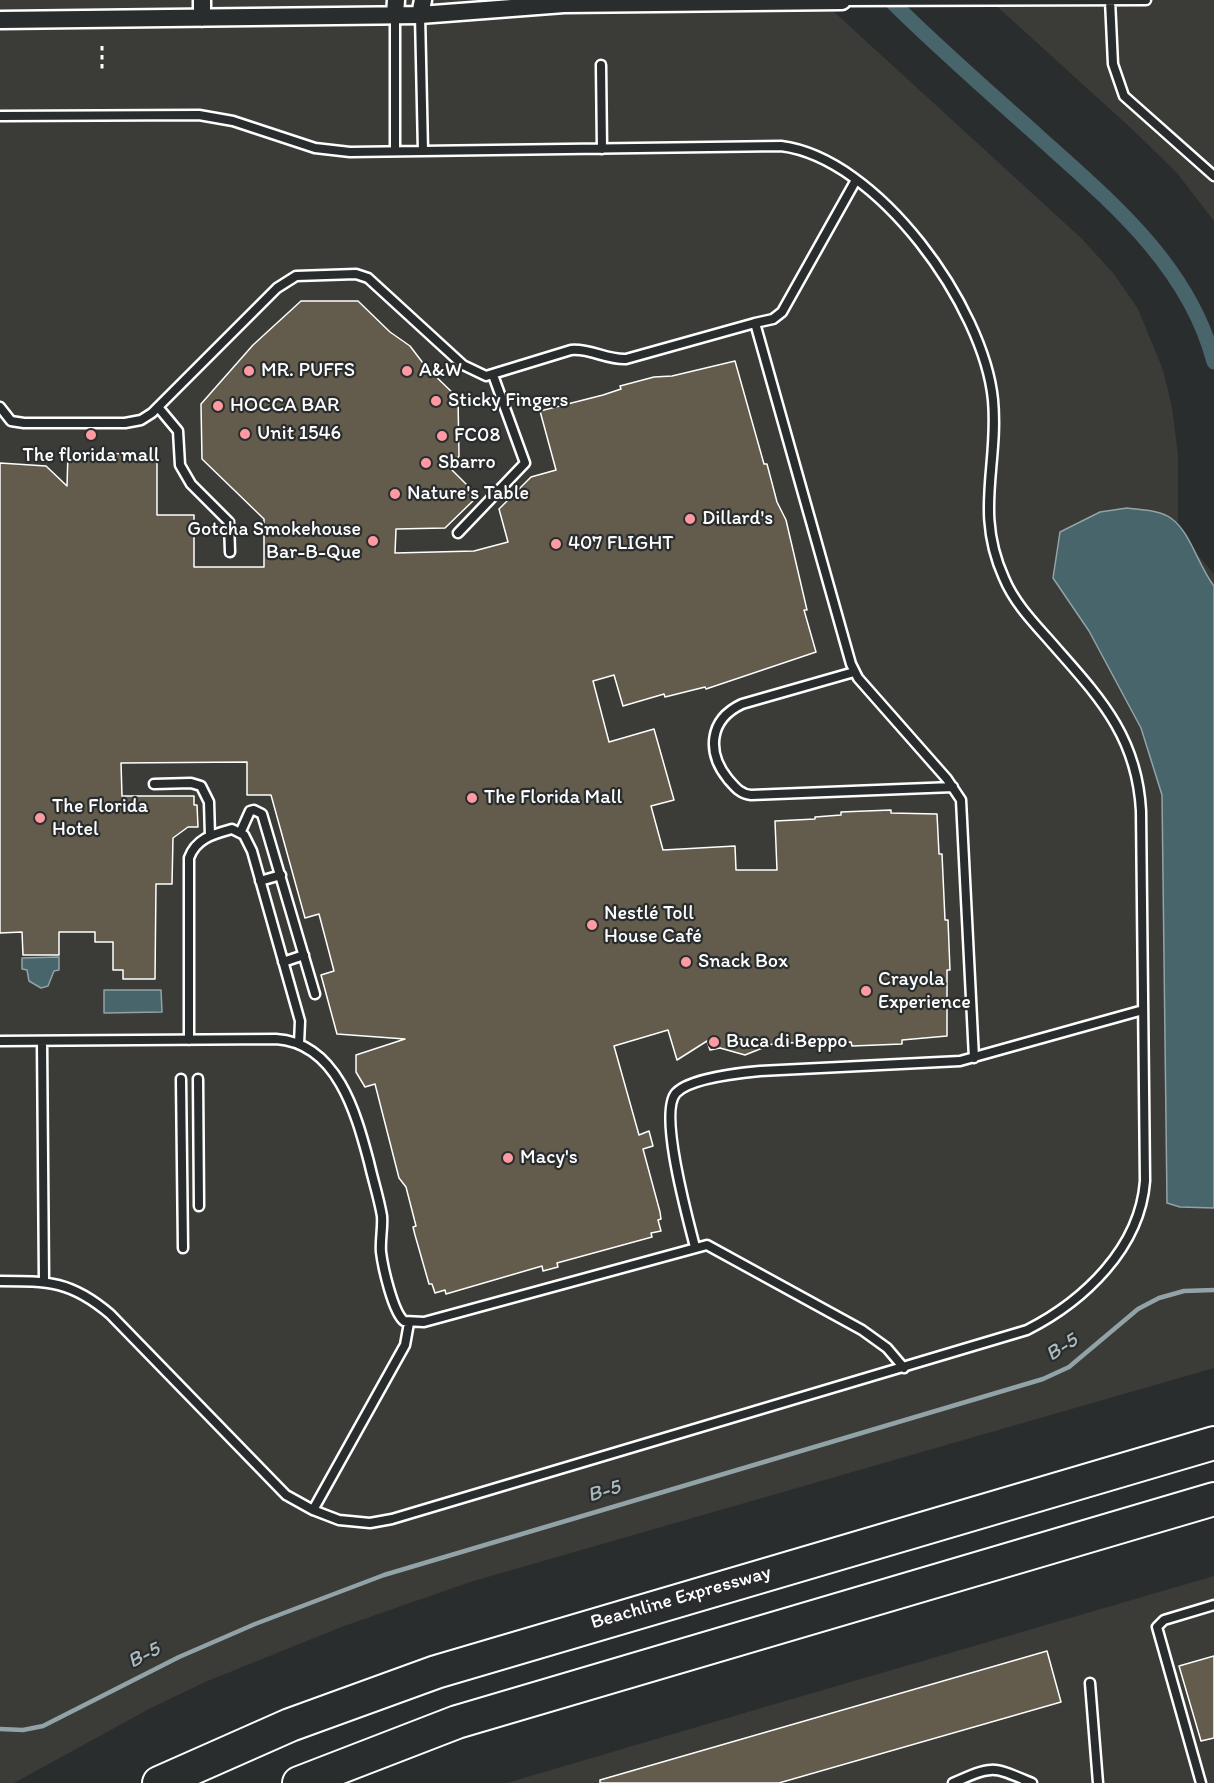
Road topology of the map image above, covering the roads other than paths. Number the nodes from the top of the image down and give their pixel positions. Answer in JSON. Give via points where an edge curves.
{"nodes":[{"id":1,"x":202,"y":0,"type":"edge"},
{"id":2,"x":529,"y":0,"type":"edge"},
{"id":3,"x":994,"y":0,"type":"edge"},
{"id":4,"x":1110,"y":0,"type":"edge"},
{"id":5,"x":1146,"y":0,"type":"edge"},
{"id":6,"x":668,"y":1,"type":"edge"},
{"id":7,"x":842,"y":1,"type":"edge"},
{"id":8,"x":941,"y":1,"type":"edge"},
{"id":9,"x":564,"y":4,"type":"junction"},
{"id":10,"x":395,"y":8,"type":"edge"},
{"id":11,"x":421,"y":8,"type":"edge"},
{"id":12,"x":202,"y":18,"type":"junction"},
{"id":13,"x":0,"y":20,"type":"edge"},
{"id":14,"x":600,"y":65,"type":"dead end"},
{"id":15,"x":0,"y":117,"type":"edge"},
{"id":16,"x":602,"y":149,"type":"junction"},
{"id":17,"x":423,"y":151,"type":"junction"},
{"id":18,"x":395,"y":152,"type":"junction"},
{"id":19,"x":1214,"y":176,"type":"edge"},
{"id":20,"x":856,"y":180,"type":"junction"},
{"id":21,"x":755,"y":323,"type":"junction"},
{"id":22,"x":493,"y":375,"type":"junction"},
{"id":23,"x":0,"y":407,"type":"edge"},
{"id":24,"x":158,"y":407,"type":"junction"},
{"id":25,"x":3,"y":418,"type":"edge"},
{"id":26,"x":458,"y":532,"type":"dead end"},
{"id":27,"x":230,"y":552,"type":"dead end"},
{"id":28,"x":854,"y":672,"type":"junction"},
{"id":29,"x":154,"y":784,"type":"dead end"},
{"id":30,"x":953,"y":787,"type":"junction"},
{"id":31,"x":241,"y":831,"type":"junction"},
{"id":32,"x":210,"y":836,"type":"junction"},
{"id":33,"x":281,"y":874,"type":"junction"},
{"id":34,"x":260,"y":881,"type":"junction"},
{"id":35,"x":304,"y":956,"type":"junction"},
{"id":36,"x":283,"y":962,"type":"junction"},
{"id":37,"x":315,"y":994,"type":"dead end"},
{"id":38,"x":1143,"y":1010,"type":"junction"},
{"id":39,"x":189,"y":1040,"type":"junction"},
{"id":40,"x":0,"y":1041,"type":"edge"},
{"id":41,"x":42,"y":1041,"type":"junction"},
{"id":42,"x":299,"y":1044,"type":"junction"},
{"id":43,"x":974,"y":1058,"type":"junction"},
{"id":44,"x":181,"y":1079,"type":"dead end"},
{"id":45,"x":198,"y":1079,"type":"dead end"},
{"id":46,"x":200,"y":1206,"type":"dead end"},
{"id":47,"x":695,"y":1246,"type":"junction"},
{"id":48,"x":183,"y":1248,"type":"dead end"},
{"id":49,"x":0,"y":1281,"type":"edge"},
{"id":50,"x":44,"y":1281,"type":"junction"},
{"id":51,"x":409,"y":1323,"type":"junction"},
{"id":52,"x":904,"y":1368,"type":"junction"},
{"id":53,"x":1214,"y":1443,"type":"edge"},
{"id":54,"x":1214,"y":1499,"type":"edge"},
{"id":55,"x":313,"y":1510,"type":"junction"},
{"id":56,"x":1214,"y":1605,"type":"edge"},
{"id":57,"x":1090,"y":1683,"type":"dead end"},
{"id":58,"x":159,"y":1783,"type":"edge"},
{"id":59,"x":299,"y":1783,"type":"edge"},
{"id":60,"x":953,"y":1783,"type":"edge"},
{"id":61,"x":1032,"y":1783,"type":"edge"},
{"id":62,"x":1098,"y":1783,"type":"edge"},
{"id":63,"x":1201,"y":1783,"type":"edge"}],
"edges":[{"from":1,"to":12,"type":"street"},
{"from":2,"to":9,"type":"street"},
{"from":3,"to":4,"type":"lane"},
{"from":3,"to":8,"type":"lane"},
{"from":4,"to":5,"type":"lane"},
{"from":4,"to":19,"type":"lane","via":[[1113,64],[1124,96]]},
{"from":6,"to":7,"type":"street"},
{"from":6,"to":9,"type":"street"},
{"from":7,"to":8,"type":"lane"},
{"from":9,"to":11,"type":"street"},
{"from":10,"to":11,"type":"street"},
{"from":10,"to":12,"type":"street"},
{"from":10,"to":18,"type":"lane"},
{"from":11,"to":17,"type":"lane"},
{"from":12,"to":13,"type":"street"},
{"from":14,"to":16,"type":"lane"},
{"from":15,"to":18,"type":"lane","via":[[199,115],[315,148]]},
{"from":16,"to":17,"type":"lane"},
{"from":16,"to":20,"type":"lane","via":[[781,146],[818,156]]},
{"from":17,"to":18,"type":"lane"},
{"from":20,"to":21,"type":"lane","via":[[783,312]]},
{"from":20,"to":38,"type":"lane","via":[[889,209],[924,249],[970,320],[985,357],[992,391],[994,433],[987,505],[999,566],[1022,610],[1108,710],[1132,757],[1141,811]]},
{"from":21,"to":22,"type":"lane","via":[[626,359],[563,351]]},
{"from":21,"to":28,"type":"lane"},
{"from":22,"to":24,"type":"lane","via":[[479,374],[463,365],[368,278],[356,274],[296,276],[277,288]]},
{"from":22,"to":26,"type":"lane","via":[[525,464]]},
{"from":23,"to":25,"type":"lane"},
{"from":24,"to":25,"type":"lane","via":[[131,423],[24,423]]},
{"from":24,"to":27,"type":"lane","via":[[178,431],[180,465],[191,484],[229,522]]},
{"from":28,"to":30,"type":"lane"},
{"from":28,"to":30,"type":"lane","via":[[742,704],[729,712],[717,730],[712,750],[717,764],[734,786],[751,795]]},
{"from":29,"to":32,"type":"lane","via":[[191,783],[205,790]]},
{"from":30,"to":43,"type":"lane","via":[[963,808]]},
{"from":31,"to":32,"type":"lane","via":[[232,829]]},
{"from":31,"to":33,"type":"lane","via":[[249,811],[262,814]]},
{"from":31,"to":34,"type":"lane"},
{"from":32,"to":39,"type":"lane","via":[[194,847],[188,864]]},
{"from":33,"to":34,"type":"lane"},
{"from":33,"to":35,"type":"lane"},
{"from":34,"to":36,"type":"lane"},
{"from":35,"to":36,"type":"lane"},
{"from":35,"to":37,"type":"lane"},
{"from":36,"to":42,"type":"lane","via":[[302,1028]]},
{"from":38,"to":43,"type":"lane"},
{"from":38,"to":52,"type":"lane","via":[[1144,1193],[1141,1211],[1127,1242],[1087,1288],[1053,1316],[1007,1338]]},
{"from":39,"to":41,"type":"lane"},
{"from":39,"to":42,"type":"lane","via":[[276,1039]]},
{"from":40,"to":41,"type":"lane"},
{"from":41,"to":50,"type":"lane"},
{"from":42,"to":51,"type":"lane","via":[[331,1070],[352,1107],[381,1210],[381,1253],[386,1273],[398,1315]]},
{"from":43,"to":47,"type":"lane","via":[[749,1072],[679,1090],[671,1100],[668,1122]]},
{"from":44,"to":48,"type":"lane"},
{"from":45,"to":46,"type":"lane"},
{"from":47,"to":51,"type":"lane"},
{"from":47,"to":52,"type":"lane","via":[[712,1246],[862,1330],[887,1347]]},
{"from":49,"to":50,"type":"lane"},
{"from":50,"to":55,"type":"lane","via":[[69,1287],[99,1305],[279,1489]]},
{"from":51,"to":55,"type":"lane","via":[[405,1345]]},
{"from":52,"to":55,"type":"lane","via":[[392,1519],[349,1522]]},
{"from":53,"to":58,"type":"highway","name":"Beachline Expressway","via":[[436,1672],[290,1725]]},
{"from":54,"to":59,"type":"highway","via":[[457,1722]]},
{"from":56,"to":63,"type":"lane","via":[[1164,1620],[1157,1627]]},
{"from":57,"to":62,"type":"lane"},
{"from":60,"to":61,"type":"lane","via":[[985,1768],[1003,1770]]}]}
